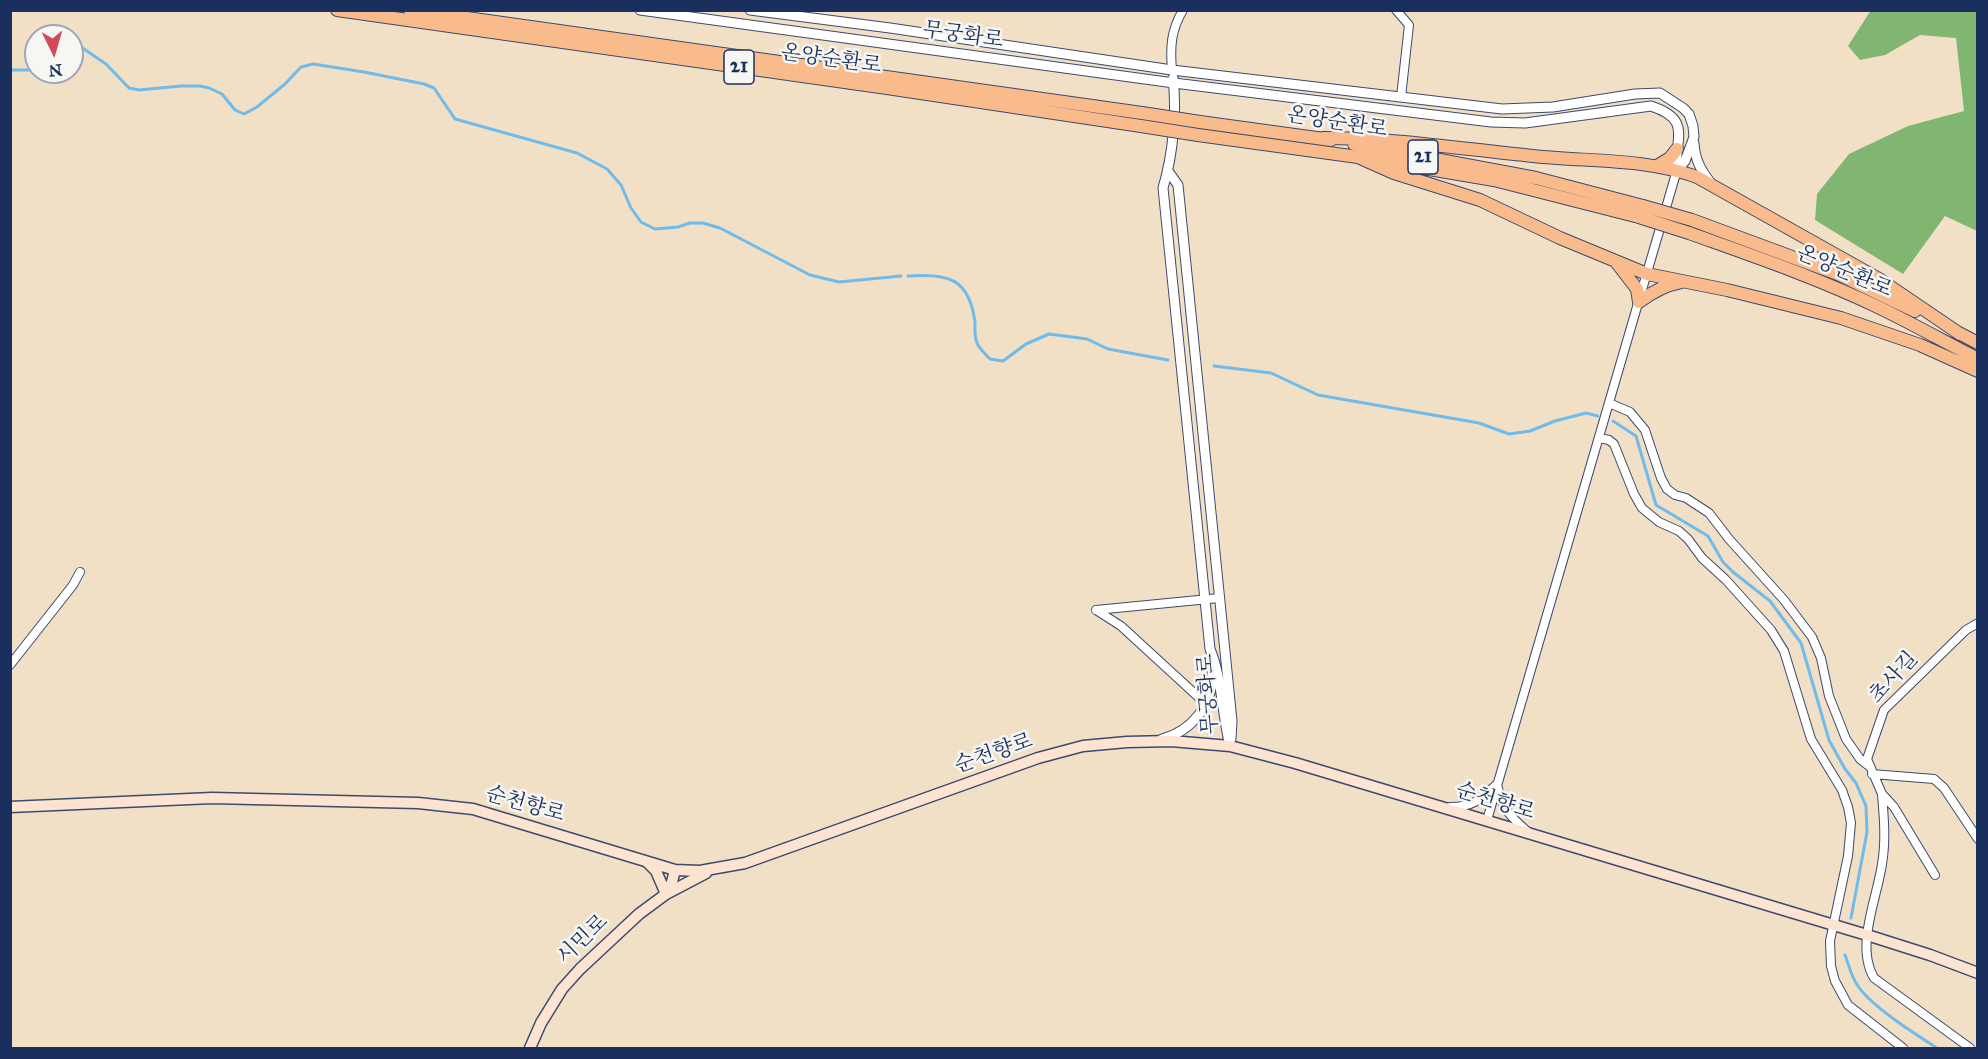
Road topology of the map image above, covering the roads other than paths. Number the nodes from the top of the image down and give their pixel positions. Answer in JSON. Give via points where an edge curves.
{"nodes":[{"id":1,"x":337,"y":10,"type":"edge"},
{"id":2,"x":410,"y":10,"type":"edge"},
{"id":3,"x":640,"y":10,"type":"edge"},
{"id":4,"x":750,"y":10,"type":"edge"},
{"id":5,"x":1183,"y":10,"type":"edge"},
{"id":6,"x":1396,"y":10,"type":"edge"},
{"id":7,"x":1172,"y":70,"type":"junction"},
{"id":8,"x":1174,"y":83,"type":"junction"},
{"id":9,"x":1401,"y":97,"type":"junction"},
{"id":10,"x":1694,"y":137,"type":"junction"},
{"id":11,"x":1323,"y":138,"type":"junction"},
{"id":12,"x":1677,"y":149,"type":"junction"},
{"id":13,"x":1358,"y":157,"type":"junction"},
{"id":14,"x":1657,"y":166,"type":"junction"},
{"id":15,"x":1677,"y":170,"type":"junction"},
{"id":16,"x":1168,"y":171,"type":"junction"},
{"id":17,"x":1713,"y":186,"type":"junction"},
{"id":18,"x":1641,"y":211,"type":"junction"},
{"id":19,"x":1691,"y":227,"type":"junction"},
{"id":20,"x":1615,"y":260,"type":"junction"},
{"id":21,"x":1647,"y":274,"type":"junction"},
{"id":22,"x":1686,"y":281,"type":"junction"},
{"id":23,"x":1639,"y":302,"type":"junction"},
{"id":24,"x":1960,"y":333,"type":"junction"},
{"id":25,"x":1977,"y":343,"type":"edge"},
{"id":26,"x":1977,"y":359,"type":"edge"},
{"id":27,"x":1977,"y":370,"type":"edge"},
{"id":28,"x":1609,"y":403,"type":"junction"},
{"id":29,"x":1599,"y":438,"type":"junction"},
{"id":30,"x":80,"y":572,"type":"dead end"},
{"id":31,"x":1219,"y":598,"type":"junction"},
{"id":32,"x":1205,"y":599,"type":"junction"},
{"id":33,"x":1977,"y":623,"type":"edge"},
{"id":34,"x":1210,"y":649,"type":"junction"},
{"id":35,"x":10,"y":665,"type":"edge"},
{"id":36,"x":1206,"y":704,"type":"junction"},
{"id":37,"x":1154,"y":741,"type":"junction"},
{"id":38,"x":1230,"y":746,"type":"junction"},
{"id":39,"x":1870,"y":770,"type":"junction"},
{"id":40,"x":1498,"y":784,"type":"junction"},
{"id":41,"x":1882,"y":794,"type":"junction"},
{"id":42,"x":10,"y":807,"type":"edge"},
{"id":43,"x":1444,"y":807,"type":"junction"},
{"id":44,"x":1487,"y":820,"type":"junction"},
{"id":45,"x":1529,"y":832,"type":"junction"},
{"id":46,"x":1977,"y":840,"type":"edge"},
{"id":47,"x":645,"y":860,"type":"junction"},
{"id":48,"x":675,"y":870,"type":"junction"},
{"id":49,"x":715,"y":870,"type":"junction"},
{"id":50,"x":1935,"y":875,"type":"dead end"},
{"id":51,"x":666,"y":894,"type":"junction"},
{"id":52,"x":1833,"y":925,"type":"junction"},
{"id":53,"x":1867,"y":935,"type":"junction"},
{"id":54,"x":1977,"y":974,"type":"edge"},
{"id":55,"x":530,"y":1048,"type":"edge"},
{"id":56,"x":1903,"y":1048,"type":"edge"},
{"id":57,"x":1970,"y":1048,"type":"edge"}],
"edges":[{"from":1,"to":13,"type":"highway","name":"온양순환로","number":"21","bridge":true},
{"from":2,"to":11,"type":"highway","name":"온양순환로","number":"21","bridge":true},
{"from":3,"to":8,"type":"street","name":"무궁화로"},
{"from":4,"to":7,"type":"street","name":"무궁화로"},
{"from":5,"to":7,"type":"street","via":[[1172,33]]},
{"from":6,"to":9,"type":"street","via":[[1409,25]]},
{"from":7,"to":8,"type":"street","name":"무궁화로"},
{"from":7,"to":9,"type":"street"},
{"from":8,"to":12,"type":"street","via":[[1491,122],[1558,120],[1651,106],[1671,116],[1678,125]]},
{"from":8,"to":16,"type":"street","name":"무궁화로"},
{"from":9,"to":10,"type":"street","via":[[1526,109],[1660,93],[1689,114]]},
{"from":10,"to":15,"type":"street"},
{"from":10,"to":17,"type":"street","via":[[1694,155]]},
{"from":11,"to":14,"type":"highway","via":[[1368,138]]},
{"from":11,"to":18,"type":"highway","name":"온양순환로","number":"21","via":[[1536,178]]},
{"from":12,"to":14,"type":"highway"},
{"from":12,"to":15,"type":"street"},
{"from":13,"to":18,"type":"highway","name":"온양순환로","number":"21"},
{"from":13,"to":20,"type":"highway","via":[[1394,173],[1480,200]]},
{"from":14,"to":15,"type":"highway"},
{"from":15,"to":17,"type":"highway"},
{"from":15,"to":21,"type":"street"},
{"from":16,"to":31,"type":"street","name":"무궁화로","via":[[1178,185]]},
{"from":16,"to":32,"type":"street","name":"무궁화로","via":[[1163,188]]},
{"from":17,"to":24,"type":"highway","via":[[1879,279]]},
{"from":18,"to":19,"type":"highway","number":"21","bridge":true},
{"from":19,"to":24,"type":"highway","name":"온양순환로","number":"21","via":[[1838,274]]},
{"from":19,"to":26,"type":"highway","name":"온양순환로","number":"21","via":[[1880,308]]},
{"from":20,"to":21,"type":"highway"},
{"from":20,"to":23,"type":"highway","via":[[1637,289]]},
{"from":21,"to":22,"type":"highway"},
{"from":21,"to":23,"type":"street"},
{"from":22,"to":23,"type":"highway","via":[[1653,291]]},
{"from":22,"to":27,"type":"highway","via":[[1841,318]]},
{"from":23,"to":28,"type":"street"},
{"from":24,"to":25,"type":"highway","name":"온양순환로","number":"21"},
{"from":28,"to":29,"type":"street"},
{"from":28,"to":39,"type":"street","via":[[1630,412],[1645,430],[1667,489],[1709,513],[1812,637],[1846,738]]},
{"from":29,"to":40,"type":"street"},
{"from":29,"to":52,"type":"street","via":[[1614,444],[1642,508],[1688,539],[1771,630],[1785,651],[1810,739],[1842,790],[1851,823]]},
{"from":30,"to":35,"type":"street"},
{"from":31,"to":32,"type":"street"},
{"from":31,"to":38,"type":"street","name":"무궁화로","via":[[1232,721]]},
{"from":32,"to":34,"type":"street","name":"무궁화로"},
{"from":32,"to":36,"type":"street","via":[[1096,610],[1121,626]]},
{"from":33,"to":39,"type":"street","name":"초사길","via":[[1884,710],[1868,753]]},
{"from":34,"to":36,"type":"street","via":[[1212,680]]},
{"from":34,"to":38,"type":"street","name":"무궁화로","via":[[1216,662]]},
{"from":36,"to":37,"type":"street","via":[[1190,725]]},
{"from":37,"to":38,"type":"main road","name":"순천향로"},
{"from":37,"to":49,"type":"main road","name":"순천향로","via":[[1083,746],[1038,758],[745,863]]},
{"from":38,"to":43,"type":"main road","name":"순천향로"},
{"from":39,"to":41,"type":"street"},
{"from":39,"to":46,"type":"street","via":[[1934,779]]},
{"from":40,"to":43,"type":"street","via":[[1479,801],[1465,807]]},
{"from":40,"to":44,"type":"street"},
{"from":40,"to":45,"type":"street","via":[[1504,807]]},
{"from":41,"to":50,"type":"street"},
{"from":41,"to":53,"type":"street","via":[[1882,864]]},
{"from":42,"to":47,"type":"main road","name":"순천향로","via":[[212,798],[418,803],[473,809]]},
{"from":43,"to":44,"type":"main road","name":"순천향로"},
{"from":44,"to":45,"type":"main road","name":"순천향로"},
{"from":45,"to":52,"type":"main road","name":"순천향로"},
{"from":47,"to":48,"type":"main road","name":"순천향로"},
{"from":47,"to":51,"type":"main road","via":[[656,871]]},
{"from":48,"to":49,"type":"main road","name":"순천향로"},
{"from":48,"to":51,"type":"main road"},
{"from":49,"to":51,"type":"main road","name":"시민로"},
{"from":51,"to":55,"type":"main road","name":"시민로","via":[[622,930],[562,989]]},
{"from":52,"to":53,"type":"main road","name":"순천향로"},
{"from":52,"to":56,"type":"street","via":[[1831,966],[1840,993],[1848,1005]]},
{"from":53,"to":54,"type":"main road","name":"순천향로"},
{"from":53,"to":57,"type":"street","via":[[1866,954],[1874,978]]}]}
